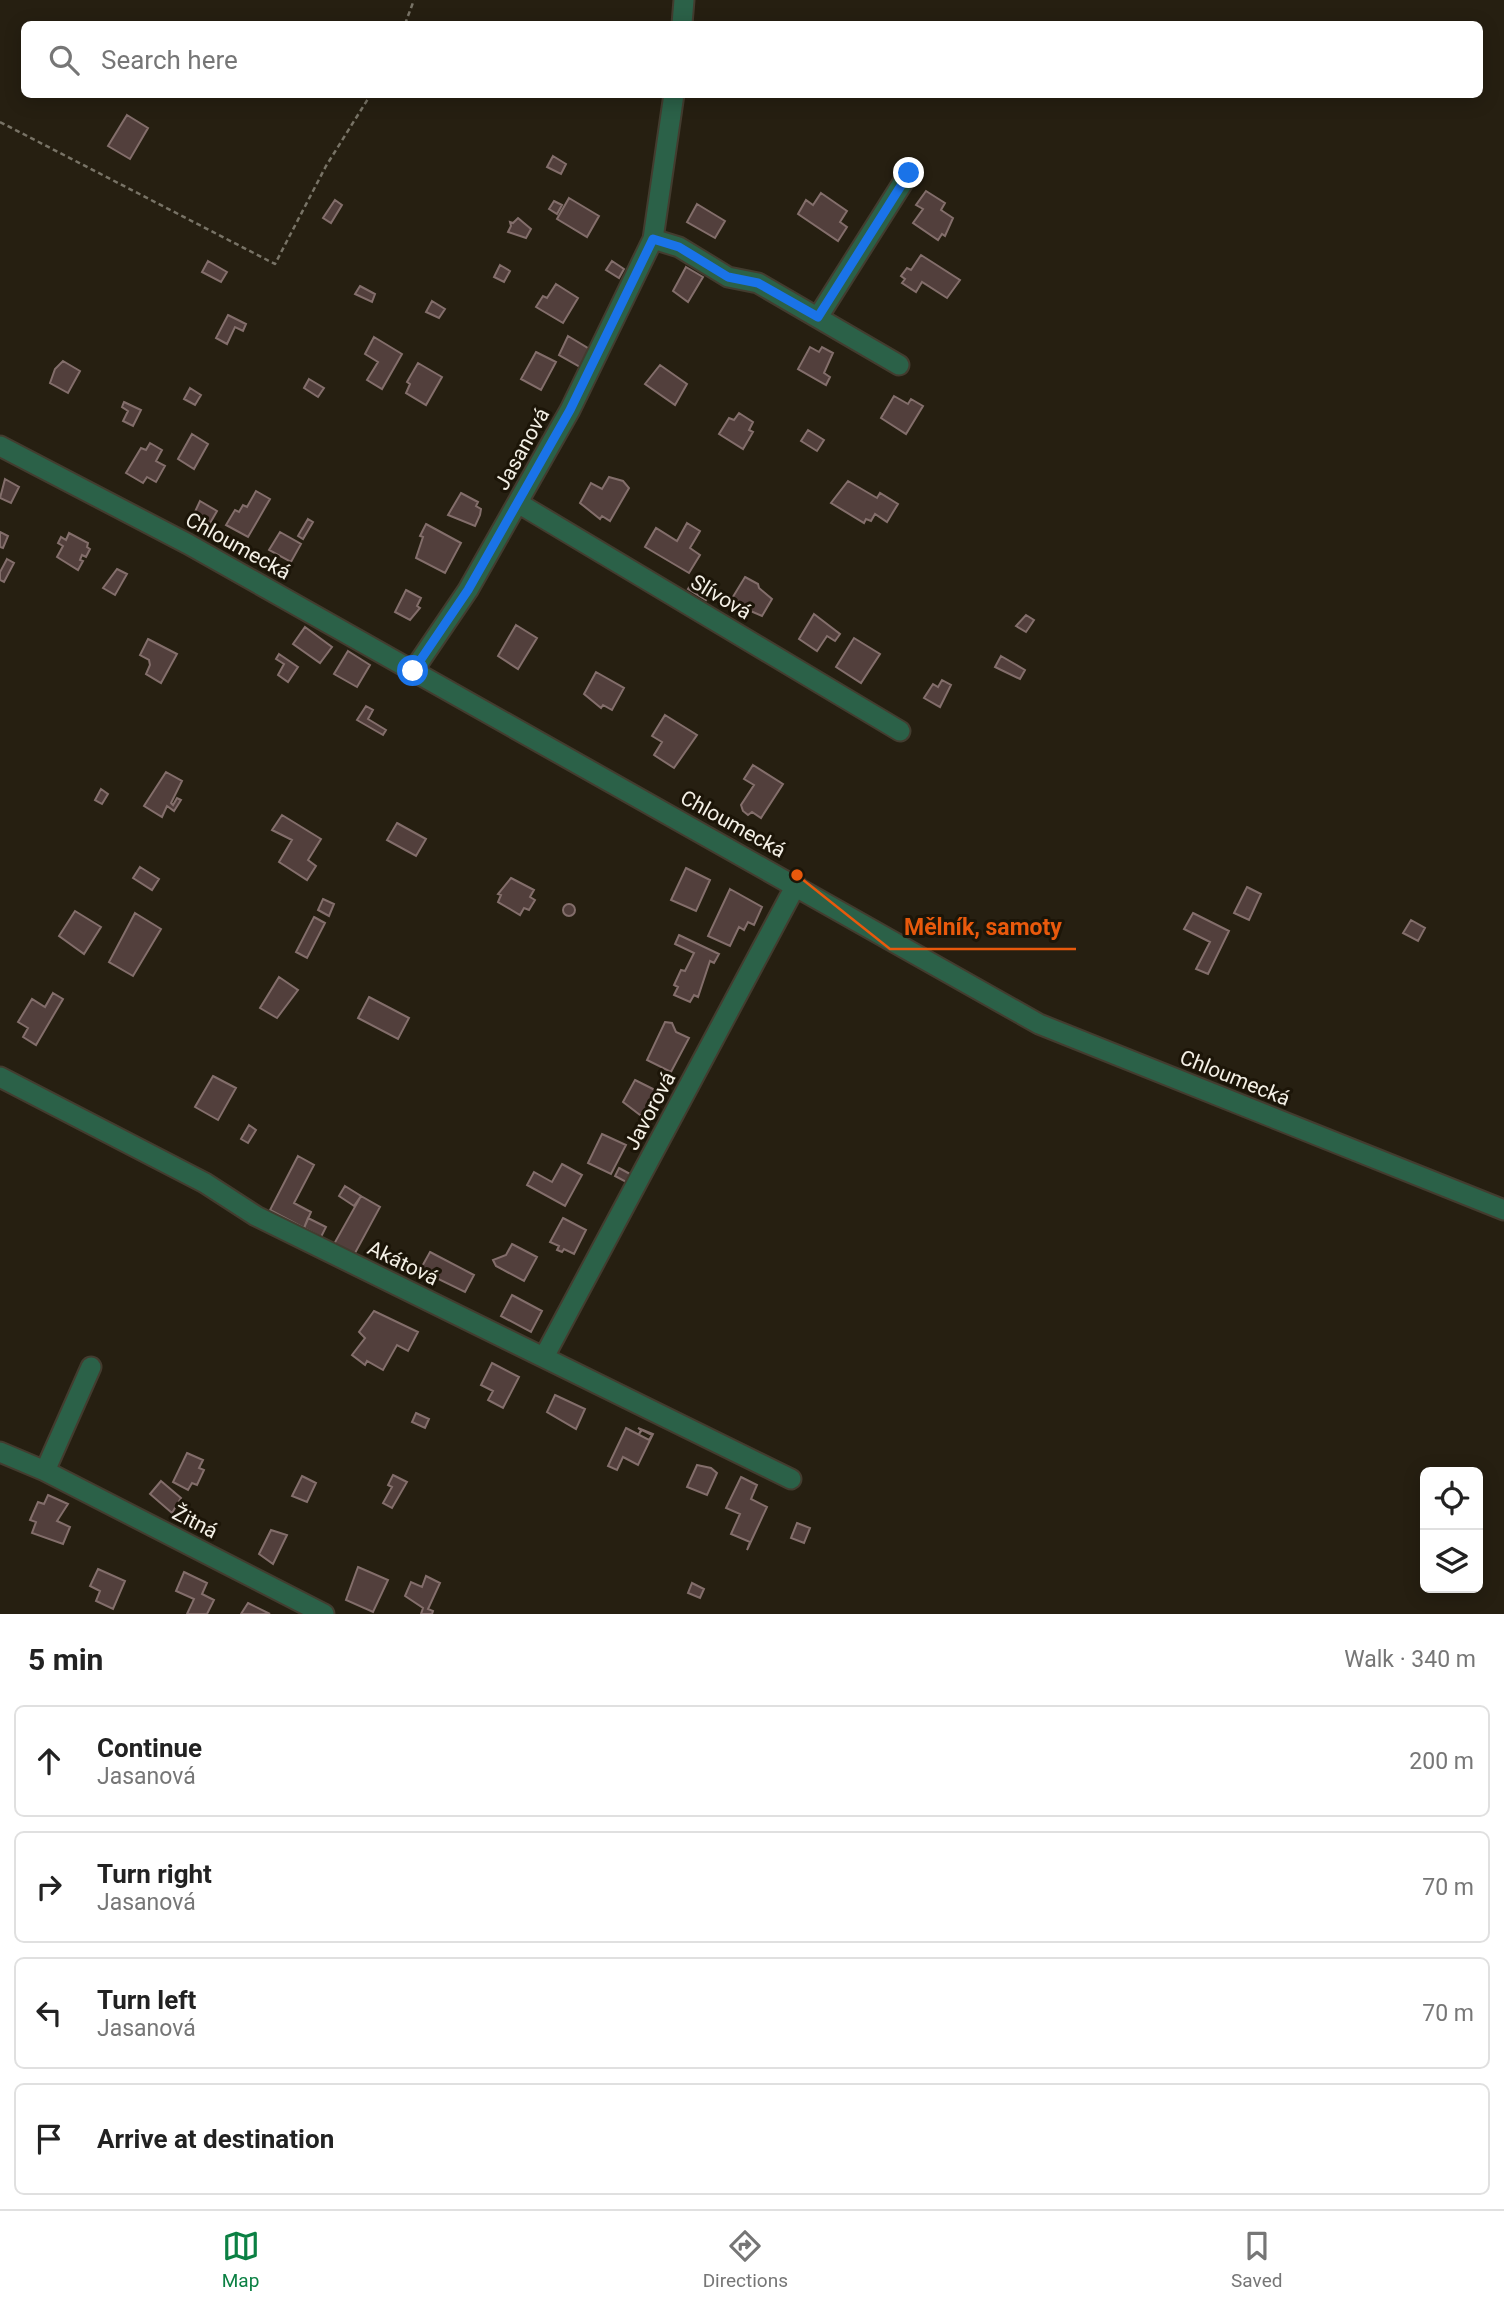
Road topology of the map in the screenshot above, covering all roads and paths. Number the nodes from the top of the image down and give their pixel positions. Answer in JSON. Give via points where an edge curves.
{"nodes":[{"id":1,"x":414,"y":0,"type":"edge"},
{"id":2,"x":684,"y":0,"type":"edge"},
{"id":3,"x":406,"y":21,"type":"edge"},
{"id":4,"x":682,"y":21,"type":"edge"},
{"id":5,"x":369,"y":98,"type":"edge"},
{"id":6,"x":673,"y":98,"type":"edge"},
{"id":7,"x":0,"y":122,"type":"edge"},
{"id":8,"x":909,"y":173,"type":"dead end"},
{"id":9,"x":653,"y":239,"type":"junction"},
{"id":10,"x":818,"y":317,"type":"junction"},
{"id":11,"x":899,"y":365,"type":"dead end"},
{"id":12,"x":0,"y":446,"type":"edge"},
{"id":13,"x":519,"y":503,"type":"junction"},
{"id":14,"x":413,"y":671,"type":"junction"},
{"id":15,"x":900,"y":731,"type":"dead end"},
{"id":16,"x":796,"y":885,"type":"junction"},
{"id":17,"x":0,"y":1077,"type":"edge"},
{"id":18,"x":1504,"y":1210,"type":"edge"},
{"id":19,"x":544,"y":1357,"type":"junction"},
{"id":20,"x":91,"y":1367,"type":"dead end"},
{"id":21,"x":0,"y":1452,"type":"edge"},
{"id":22,"x":45,"y":1471,"type":"junction"},
{"id":23,"x":791,"y":1479,"type":"dead end"},
{"id":24,"x":324,"y":1614,"type":"edge"}],
"edges":[{"from":1,"to":3,"type":"path"},
{"from":2,"to":4,"type":"street"},
{"from":5,"to":7,"type":"path","via":[[275,264]]},
{"from":6,"to":9,"type":"street","name":"Jasanová"},
{"from":8,"to":10,"type":"street"},
{"from":9,"to":10,"type":"street","via":[[679,247],[728,277],[758,283]]},
{"from":9,"to":13,"type":"street","name":"Jasanová"},
{"from":10,"to":11,"type":"street"},
{"from":12,"to":14,"type":"street","name":"Chloumecká","via":[[188,544]]},
{"from":13,"to":14,"type":"street","name":"Jasanová"},
{"from":13,"to":15,"type":"street","name":"Slívová"},
{"from":14,"to":16,"type":"street","name":"Chloumecká"},
{"from":16,"to":18,"type":"street","name":"Chloumecká","via":[[1038,1024]]},
{"from":16,"to":19,"type":"street","name":"Javorová"},
{"from":17,"to":19,"type":"street","name":"Akátová","via":[[205,1184],[256,1216]]},
{"from":19,"to":23,"type":"street","name":"Akátová"},
{"from":20,"to":22,"type":"street"},
{"from":21,"to":22,"type":"street","name":"Žitná"},
{"from":22,"to":24,"type":"street","name":"Žitná"}]}
